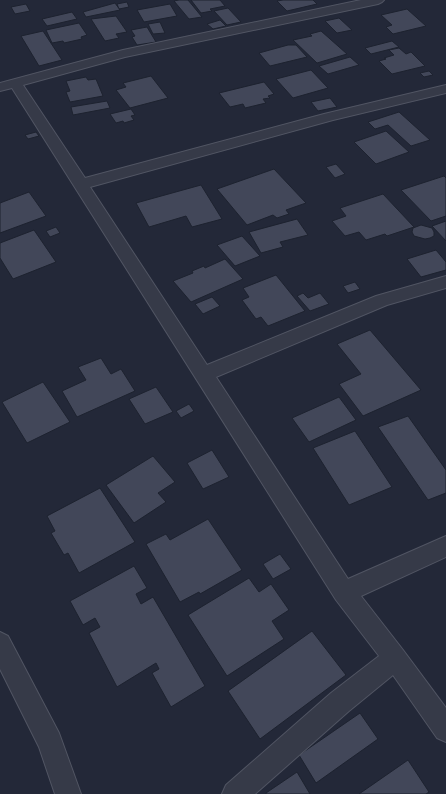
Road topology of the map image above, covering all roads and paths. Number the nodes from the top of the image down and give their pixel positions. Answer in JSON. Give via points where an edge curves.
{"nodes":[{"id":1,"x":378,"y":0,"type":"edge"},
{"id":2,"x":8,"y":85,"type":"edge"},
{"id":3,"x":446,"y":89,"type":"edge"},
{"id":4,"x":82,"y":184,"type":"junction"},
{"id":5,"x":446,"y":282,"type":"edge"},
{"id":6,"x":204,"y":374,"type":"junction"},
{"id":7,"x":446,"y":546,"type":"edge"},
{"id":8,"x":344,"y":592,"type":"junction"},
{"id":9,"x":0,"y":644,"type":"edge"},
{"id":10,"x":395,"y":658,"type":"junction"},
{"id":11,"x":446,"y":729,"type":"edge"},
{"id":12,"x":68,"y":794,"type":"edge"},
{"id":13,"x":235,"y":794,"type":"edge"}],
"edges":[{"from":1,"to":2,"type":"street","via":[[123,54]]},
{"from":2,"to":4,"type":"street"},
{"from":3,"to":4,"type":"street","via":[[329,117]]},
{"from":4,"to":6,"type":"street"},
{"from":5,"to":6,"type":"street","via":[[382,300]]},
{"from":6,"to":8,"type":"street"},
{"from":7,"to":8,"type":"street"},
{"from":8,"to":10,"type":"street"},
{"from":9,"to":12,"type":"street","via":[[50,742]]},
{"from":10,"to":11,"type":"street"},
{"from":10,"to":13,"type":"street","via":[[340,702]]}]}
